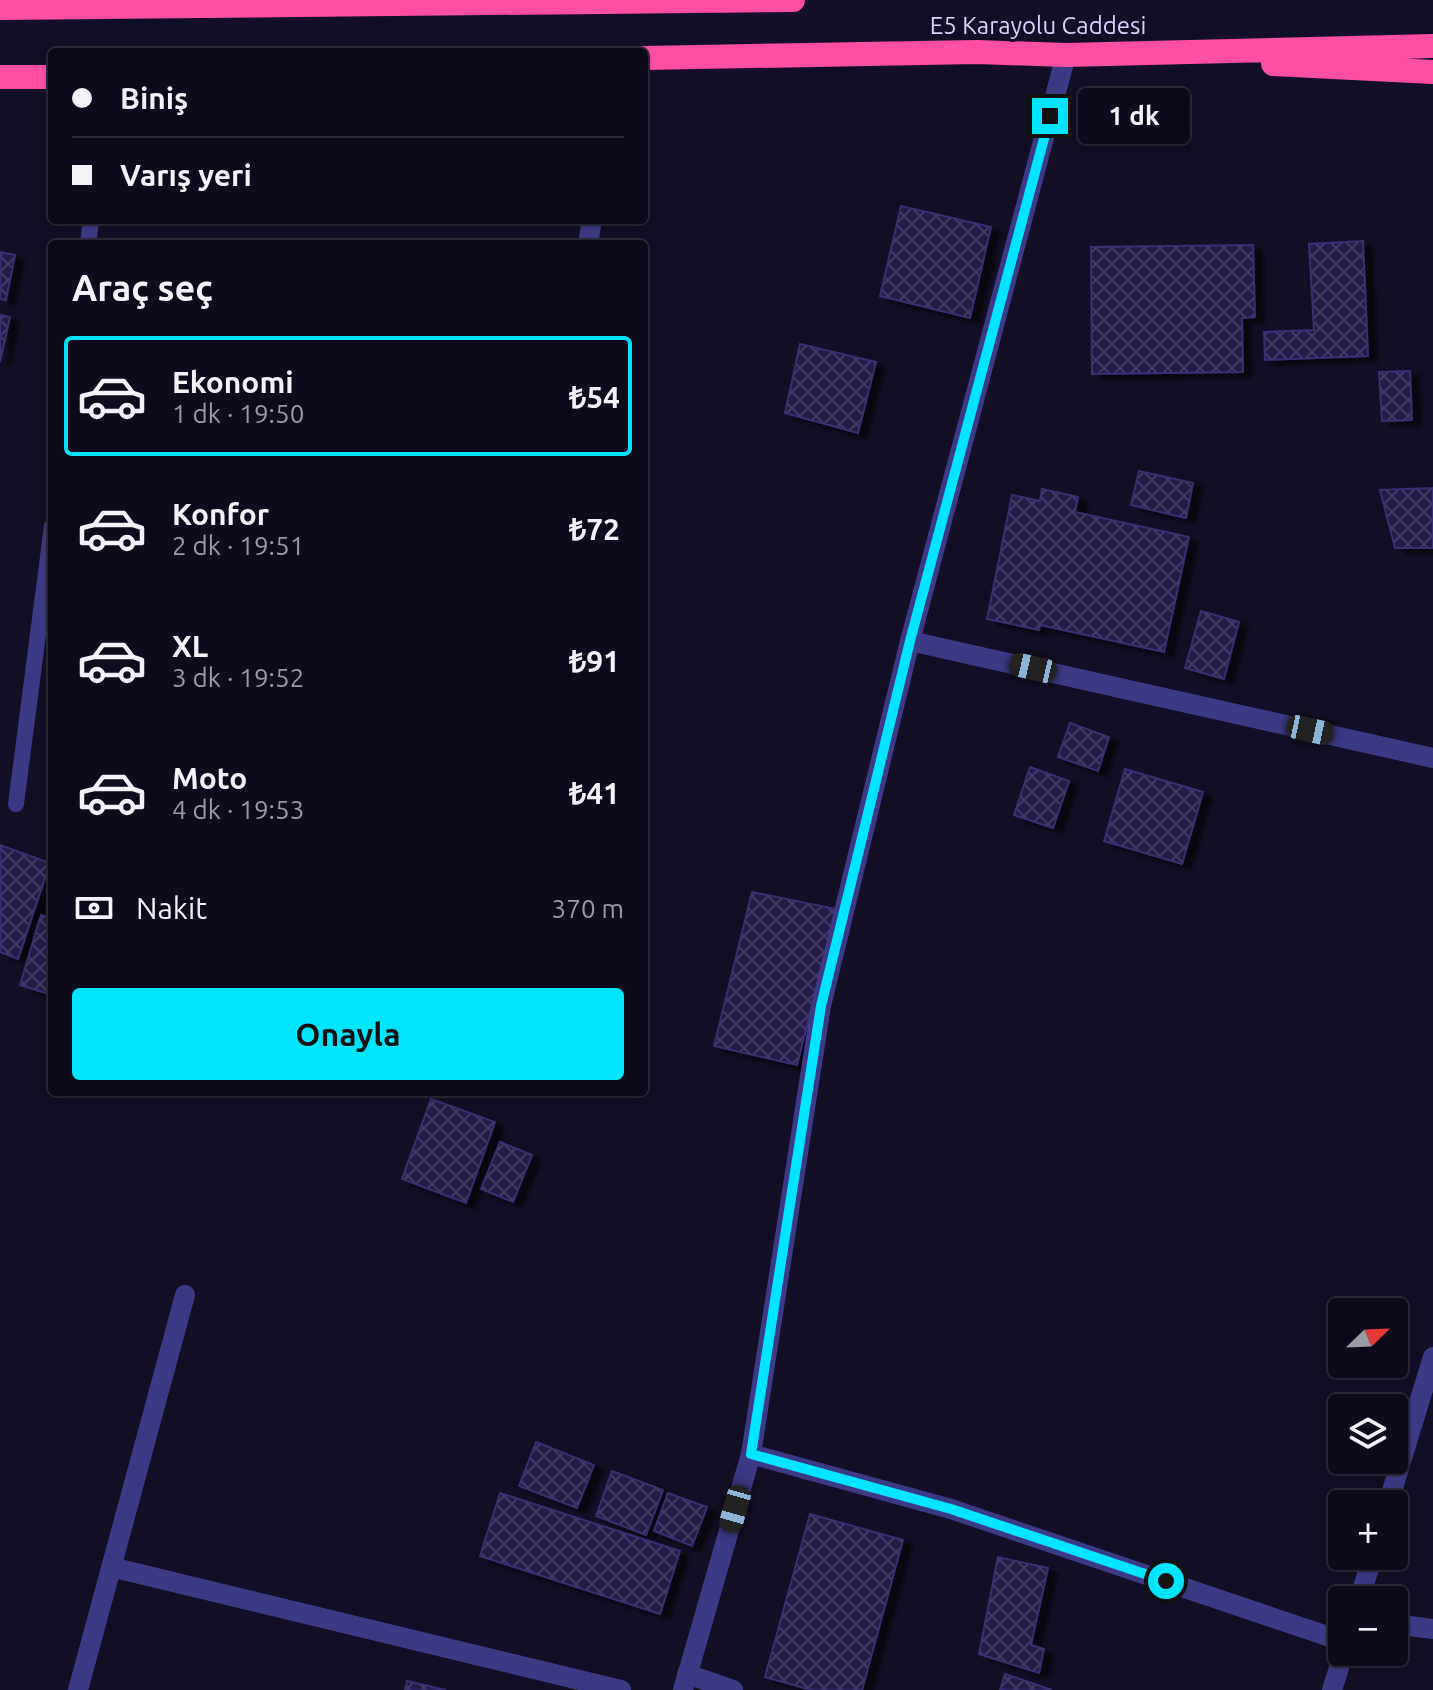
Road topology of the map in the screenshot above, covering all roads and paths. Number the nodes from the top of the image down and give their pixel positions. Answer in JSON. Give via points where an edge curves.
{"nodes":[{"id":1,"x":786,"y":0,"type":"edge"},
{"id":2,"x":793,"y":0,"type":"edge"},
{"id":3,"x":0,"y":8,"type":"edge"},
{"id":4,"x":1433,"y":46,"type":"edge"},
{"id":5,"x":1066,"y":55,"type":"junction"},
{"id":6,"x":648,"y":58,"type":"edge"},
{"id":7,"x":1433,"y":72,"type":"edge"},
{"id":8,"x":0,"y":77,"type":"edge"},
{"id":9,"x":48,"y":77,"type":"edge"},
{"id":10,"x":48,"y":557,"type":"edge"},
{"id":11,"x":910,"y":641,"type":"junction"},
{"id":12,"x":1433,"y":758,"type":"edge"},
{"id":13,"x":16,"y":804,"type":"dead end"},
{"id":14,"x":185,"y":1295,"type":"dead end"},
{"id":15,"x":1433,"y":1357,"type":"edge"},
{"id":16,"x":1426,"y":1406,"type":"edge"},
{"id":17,"x":751,"y":1454,"type":"junction"},
{"id":18,"x":1393,"y":1490,"type":"edge"},
{"id":19,"x":111,"y":1567,"type":"junction"},
{"id":20,"x":1408,"y":1626,"type":"edge"},
{"id":21,"x":1433,"y":1629,"type":"edge"},
{"id":22,"x":1328,"y":1636,"type":"edge"},
{"id":23,"x":1340,"y":1666,"type":"edge"},
{"id":24,"x":685,"y":1682,"type":"edge"},
{"id":25,"x":78,"y":1690,"type":"edge"},
{"id":26,"x":621,"y":1690,"type":"edge"},
{"id":27,"x":733,"y":1690,"type":"edge"},
{"id":28,"x":1332,"y":1690,"type":"edge"}],
"edges":[{"from":1,"to":2,"type":"highway"},
{"from":1,"to":3,"type":"highway"},
{"from":4,"to":5,"type":"highway","name":"E5 Karayolu Caddesi"},
{"from":5,"to":6,"type":"highway","name":"E5 Karayolu Caddesi"},
{"from":5,"to":7,"type":"highway"},
{"from":5,"to":11,"type":"street"},
{"from":8,"to":9,"type":"highway"},
{"from":10,"to":13,"type":"lane"},
{"from":11,"to":12,"type":"street"},
{"from":11,"to":17,"type":"street","via":[[821,1006]]},
{"from":14,"to":19,"type":"street"},
{"from":15,"to":16,"type":"street"},
{"from":16,"to":18,"type":"street"},
{"from":17,"to":22,"type":"street","via":[[951,1509]]},
{"from":17,"to":24,"type":"street"},
{"from":19,"to":25,"type":"street"},
{"from":19,"to":26,"type":"street"},
{"from":20,"to":21,"type":"street"},
{"from":23,"to":28,"type":"street"},
{"from":24,"to":27,"type":"street"}]}
